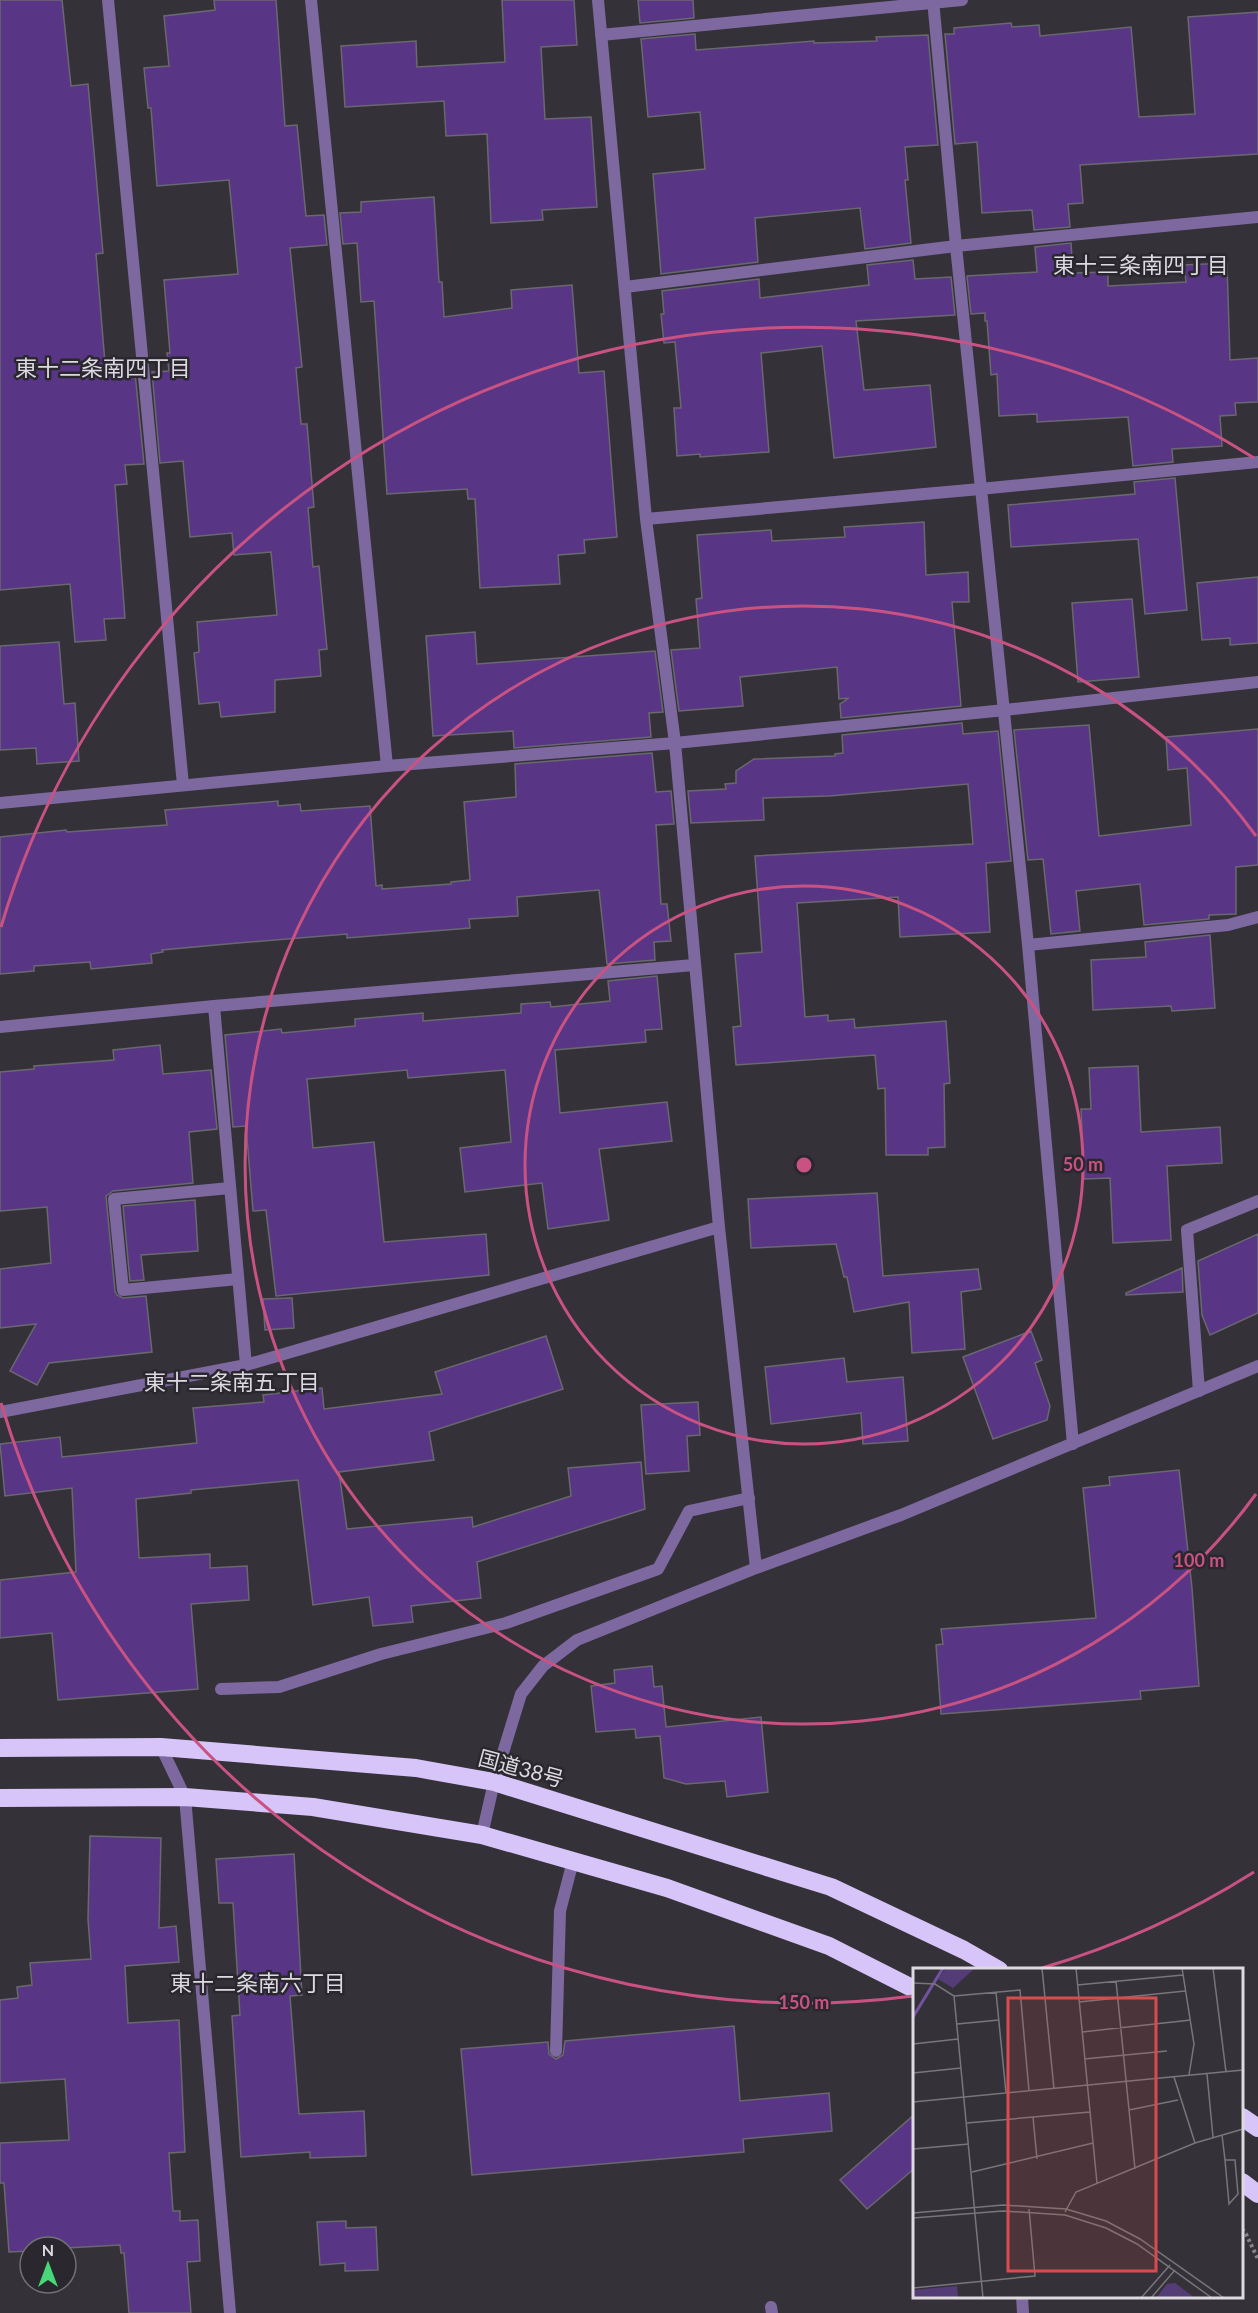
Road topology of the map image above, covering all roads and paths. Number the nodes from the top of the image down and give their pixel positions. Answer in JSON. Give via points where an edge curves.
{"nodes":[{"id":1,"x":108,"y":0,"type":"edge"},
{"id":2,"x":311,"y":0,"type":"edge"},
{"id":3,"x":598,"y":0,"type":"edge"},
{"id":4,"x":962,"y":0,"type":"edge"},
{"id":5,"x":933,"y":2,"type":"edge"},
{"id":6,"x":601,"y":35,"type":"junction"},
{"id":7,"x":1258,"y":217,"type":"edge"},
{"id":8,"x":956,"y":246,"type":"junction"},
{"id":9,"x":625,"y":286,"type":"junction"},
{"id":10,"x":1258,"y":462,"type":"edge"},
{"id":11,"x":980,"y":489,"type":"junction"},
{"id":12,"x":645,"y":519,"type":"junction"},
{"id":13,"x":1258,"y":682,"type":"edge"},
{"id":14,"x":1005,"y":710,"type":"junction"},
{"id":15,"x":675,"y":743,"type":"junction"},
{"id":16,"x":387,"y":766,"type":"junction"},
{"id":17,"x":183,"y":785,"type":"junction"},
{"id":18,"x":0,"y":803,"type":"edge"},
{"id":19,"x":1258,"y":917,"type":"edge"},
{"id":20,"x":1028,"y":945,"type":"junction"},
{"id":21,"x":694,"y":965,"type":"junction"},
{"id":22,"x":214,"y":1006,"type":"junction"},
{"id":23,"x":0,"y":1027,"type":"edge"},
{"id":24,"x":230,"y":1188,"type":"junction"},
{"id":25,"x":1258,"y":1201,"type":"edge"},
{"id":26,"x":719,"y":1227,"type":"junction"},
{"id":27,"x":238,"y":1279,"type":"junction"},
{"id":28,"x":246,"y":1365,"type":"junction"},
{"id":29,"x":1258,"y":1366,"type":"edge"},
{"id":30,"x":1199,"y":1391,"type":"junction"},
{"id":31,"x":0,"y":1412,"type":"edge"},
{"id":32,"x":1073,"y":1444,"type":"junction"},
{"id":33,"x":748,"y":1498,"type":"junction"},
{"id":34,"x":756,"y":1568,"type":"junction"},
{"id":35,"x":222,"y":1689,"type":"dead end"},
{"id":36,"x":161,"y":1746,"type":"junction"},
{"id":37,"x":0,"y":1748,"type":"edge"},
{"id":38,"x":494,"y":1782,"type":"junction"},
{"id":39,"x":185,"y":1797,"type":"junction"},
{"id":40,"x":0,"y":1798,"type":"edge"},
{"id":41,"x":482,"y":1835,"type":"junction"},
{"id":42,"x":573,"y":1861,"type":"junction"},
{"id":43,"x":996,"y":1968,"type":"edge"},
{"id":44,"x":913,"y":1988,"type":"edge"},
{"id":45,"x":556,"y":2051,"type":"dead end"},
{"id":46,"x":1243,"y":2118,"type":"edge"},
{"id":47,"x":1258,"y":2128,"type":"edge"},
{"id":48,"x":1243,"y":2183,"type":"edge"},
{"id":49,"x":1258,"y":2194,"type":"edge"},
{"id":50,"x":1243,"y":2230,"type":"edge"},
{"id":51,"x":1258,"y":2259,"type":"edge"},
{"id":52,"x":1022,"y":2298,"type":"edge"},
{"id":53,"x":230,"y":2313,"type":"edge"},
{"id":54,"x":1023,"y":2313,"type":"edge"}],
"edges":[{"from":1,"to":17,"type":"street"},
{"from":2,"to":16,"type":"street"},
{"from":3,"to":6,"type":"street"},
{"from":4,"to":5,"type":"street"},
{"from":5,"to":6,"type":"street"},
{"from":5,"to":8,"type":"street"},
{"from":6,"to":9,"type":"street"},
{"from":7,"to":8,"type":"street"},
{"from":8,"to":9,"type":"street"},
{"from":8,"to":11,"type":"street"},
{"from":9,"to":12,"type":"street"},
{"from":10,"to":11,"type":"street"},
{"from":11,"to":12,"type":"street"},
{"from":11,"to":14,"type":"street"},
{"from":12,"to":15,"type":"street"},
{"from":13,"to":14,"type":"street"},
{"from":14,"to":15,"type":"street"},
{"from":14,"to":20,"type":"street"},
{"from":15,"to":16,"type":"street"},
{"from":15,"to":21,"type":"street"},
{"from":16,"to":17,"type":"street"},
{"from":17,"to":18,"type":"street"},
{"from":19,"to":20,"type":"street","via":[[1228,925]]},
{"from":20,"to":32,"type":"street"},
{"from":21,"to":22,"type":"street"},
{"from":21,"to":26,"type":"street"},
{"from":22,"to":23,"type":"street"},
{"from":22,"to":24,"type":"street"},
{"from":24,"to":27,"type":"street"},
{"from":24,"to":27,"type":"street","via":[[114,1199],[123,1290]]},
{"from":25,"to":30,"type":"street","via":[[1187,1230]]},
{"from":26,"to":28,"type":"street"},
{"from":26,"to":33,"type":"street"},
{"from":27,"to":28,"type":"street"},
{"from":28,"to":31,"type":"street"},
{"from":29,"to":30,"type":"street"},
{"from":30,"to":32,"type":"street"},
{"from":32,"to":34,"type":"street","via":[[901,1515]]},
{"from":33,"to":34,"type":"street"},
{"from":33,"to":35,"type":"street","via":[[689,1511],[658,1569],[506,1623],[381,1654],[279,1687]]},
{"from":34,"to":38,"type":"street","via":[[577,1640],[543,1666],[522,1694]]},
{"from":36,"to":37,"type":"highway","name":"国道38号"},
{"from":36,"to":38,"type":"highway","name":"国道38号","via":[[416,1768]]},
{"from":36,"to":39,"type":"street"},
{"from":38,"to":41,"type":"street"},
{"from":38,"to":43,"type":"highway","name":"国道38号","via":[[831,1887]]},
{"from":39,"to":40,"type":"highway"},
{"from":39,"to":41,"type":"highway","via":[[313,1807]]},
{"from":39,"to":53,"type":"street"},
{"from":41,"to":42,"type":"highway"},
{"from":42,"to":44,"type":"highway","via":[[667,1888],[829,1946]]},
{"from":42,"to":45,"type":"street","via":[[560,1911]]},
{"from":46,"to":47,"type":"highway"},
{"from":48,"to":49,"type":"highway"},
{"from":50,"to":51,"type":"path"},
{"from":52,"to":54,"type":"street"}]}
